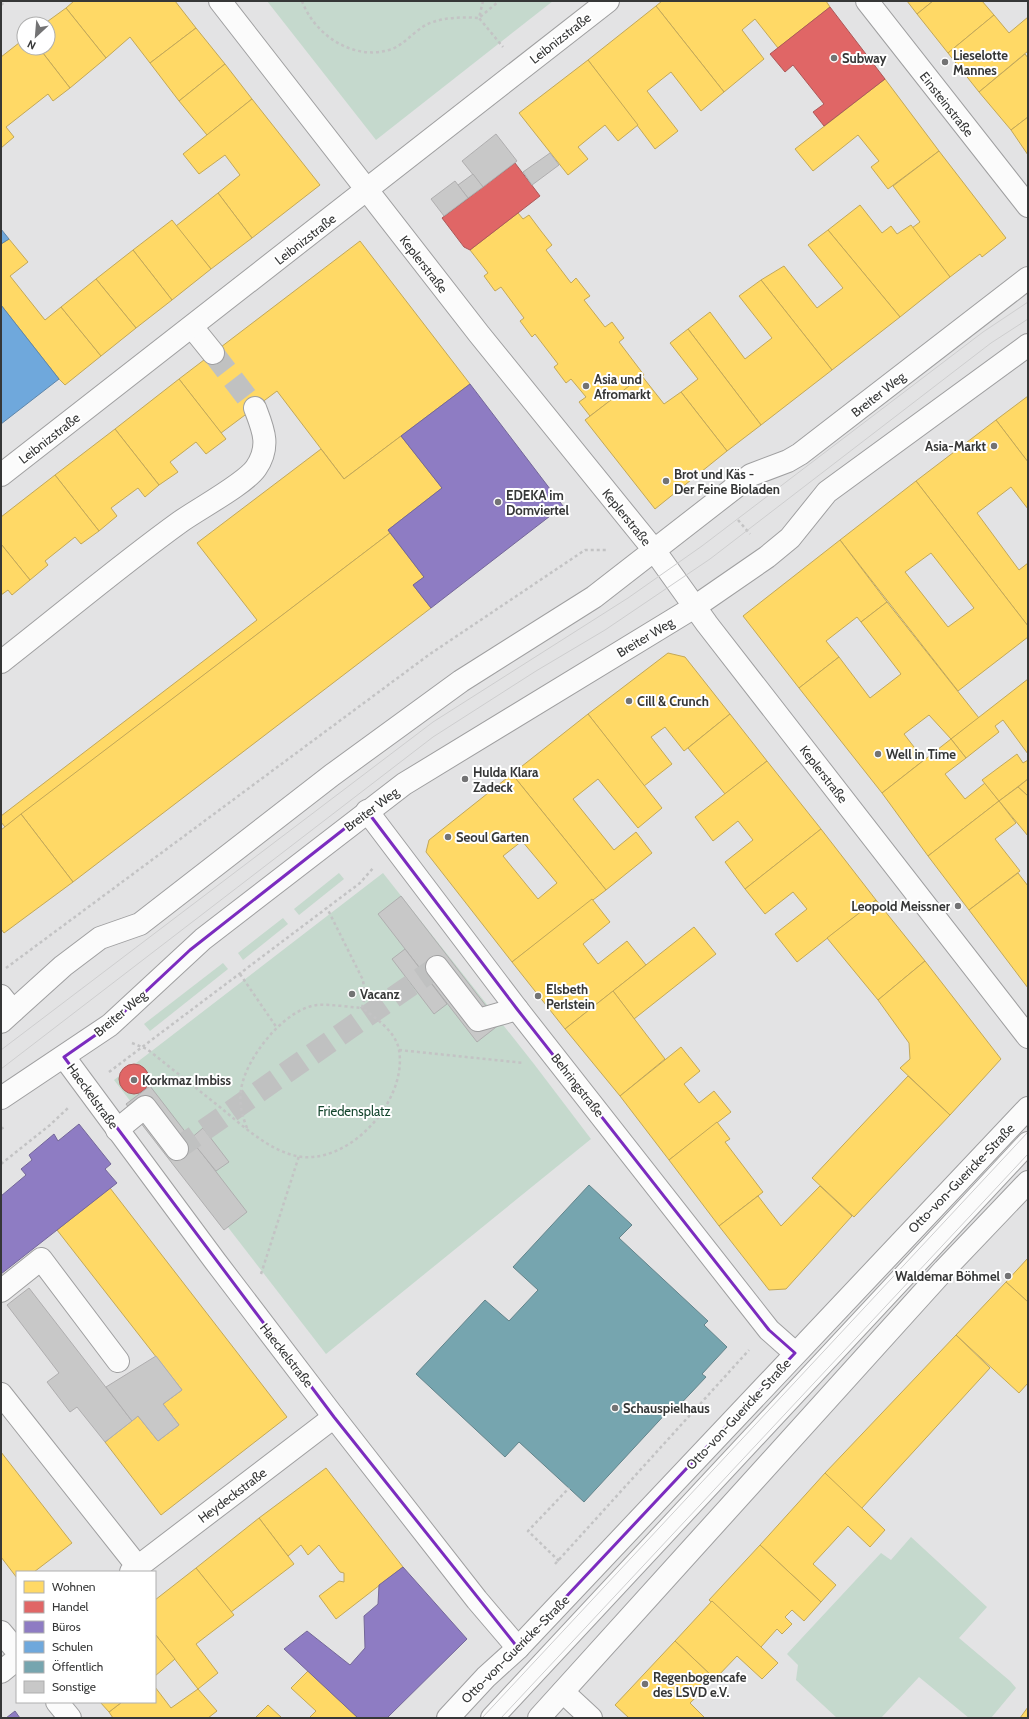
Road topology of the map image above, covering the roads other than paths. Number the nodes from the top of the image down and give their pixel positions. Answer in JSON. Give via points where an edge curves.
{"nodes":[{"id":1,"x":220,"y":1,"type":"edge"},
{"id":2,"x":608,"y":1,"type":"edge"},
{"id":3,"x":867,"y":1,"type":"edge"},
{"id":4,"x":366,"y":191,"type":"junction"},
{"id":5,"x":1028,"y":206,"type":"edge"},
{"id":6,"x":1028,"y":278,"type":"edge"},
{"id":7,"x":192,"y":327,"type":"junction"},
{"id":8,"x":1028,"y":345,"type":"edge"},
{"id":9,"x":213,"y":353,"type":"tunnel mouth"},
{"id":10,"x":255,"y":408,"type":"tunnel mouth"},
{"id":11,"x":1,"y":475,"type":"edge"},
{"id":12,"x":654,"y":550,"type":"junction"},
{"id":13,"x":696,"y":606,"type":"junction"},
{"id":14,"x":1,"y":662,"type":"edge"},
{"id":15,"x":367,"y":811,"type":"junction"},
{"id":16,"x":437,"y":967,"type":"dead end"},
{"id":17,"x":517,"y":1009,"type":"junction"},
{"id":18,"x":5,"y":1010,"type":"edge"},
{"id":19,"x":1028,"y":1037,"type":"edge"},
{"id":20,"x":64,"y":1057,"type":"junction"},
{"id":21,"x":1,"y":1098,"type":"edge"},
{"id":22,"x":1028,"y":1108,"type":"edge"},
{"id":23,"x":116,"y":1130,"type":"junction"},
{"id":24,"x":1028,"y":1143,"type":"edge"},
{"id":25,"x":177,"y":1149,"type":"dead end"},
{"id":26,"x":1028,"y":1182,"type":"edge"},
{"id":27,"x":1,"y":1291,"type":"edge"},
{"id":28,"x":795,"y":1353,"type":"junction"},
{"id":29,"x":118,"y":1361,"type":"dead end"},
{"id":30,"x":1,"y":1394,"type":"edge"},
{"id":31,"x":334,"y":1417,"type":"junction"},
{"id":32,"x":135,"y":1569,"type":"edge"},
{"id":33,"x":1,"y":1632,"type":"edge"},
{"id":34,"x":518,"y":1648,"type":"junction"},
{"id":35,"x":16,"y":1650,"type":"edge"},
{"id":36,"x":16,"y":1660,"type":"edge"},
{"id":37,"x":1,"y":1672,"type":"edge"},
{"id":38,"x":563,"y":1692,"type":"junction"},
{"id":39,"x":58,"y":1703,"type":"edge"},
{"id":40,"x":70,"y":1718,"type":"edge"},
{"id":41,"x":448,"y":1718,"type":"edge"},
{"id":42,"x":492,"y":1718,"type":"edge"},
{"id":43,"x":539,"y":1718,"type":"edge"},
{"id":44,"x":592,"y":1718,"type":"edge"}],
"edges":[{"from":1,"to":4,"type":"street","name":"Keplerstraße"},
{"from":2,"to":4,"type":"street","name":"Leibnizstraße"},
{"from":3,"to":5,"type":"street","name":"Einsteinstraße"},
{"from":4,"to":7,"type":"street","name":"Leibnizstraße"},
{"from":4,"to":12,"type":"street","name":"Keplerstraße","via":[[478,334]]},
{"from":6,"to":12,"type":"street","name":"Breiter Weg","via":[[800,454],[751,475]]},
{"from":7,"to":9,"type":"street"},
{"from":7,"to":11,"type":"street","name":"Leibnizstraße"},
{"from":8,"to":13,"type":"street","name":"Breiter Weg","via":[[827,492],[794,534],[767,557]]},
{"from":10,"to":14,"type":"street","via":[[265,432],[264,450],[256,468],[179,523]]},
{"from":12,"to":13,"type":"street","name":"Keplerstraße"},
{"from":12,"to":18,"type":"street","name":"Breiter Weg","via":[[594,597],[461,681],[332,775],[140,924],[100,938]]},
{"from":13,"to":15,"type":"street","name":"Breiter Weg","via":[[404,784]]},
{"from":13,"to":19,"type":"street","name":"Keplerstraße"},
{"from":15,"to":17,"type":"street","name":"Behringstraße"},
{"from":15,"to":20,"type":"street","name":"Breiter Weg","via":[[199,942],[110,1025]]},
{"from":16,"to":17,"type":"street","via":[[478,1020]]},
{"from":17,"to":28,"type":"street","name":"Behringstraße","via":[[769,1330]]},
{"from":20,"to":21,"type":"street","name":"Breiter Weg"},
{"from":20,"to":23,"type":"street","name":"Haeckelstraße"},
{"from":22,"to":28,"type":"street","name":"Otto-von-Guericke-Straße"},
{"from":23,"to":25,"type":"street","via":[[145,1108]]},
{"from":23,"to":31,"type":"street","name":"Haeckelstraße"},
{"from":24,"to":42,"type":"street"},
{"from":26,"to":38,"type":"street","via":[[944,1270]]},
{"from":27,"to":29,"type":"street","via":[[41,1259]]},
{"from":28,"to":34,"type":"street","name":"Otto-von-Guericke-Straße"},
{"from":30,"to":32,"type":"street"},
{"from":31,"to":32,"type":"street","name":"Heydeckstraße"},
{"from":31,"to":34,"type":"street","name":"Haeckelstraße","via":[[477,1600]]},
{"from":33,"to":35,"type":"street"},
{"from":34,"to":41,"type":"street","name":"Otto-von-Guericke-Straße","via":[[486,1677]]},
{"from":36,"to":37,"type":"street"},
{"from":38,"to":43,"type":"street"},
{"from":38,"to":44,"type":"street"},
{"from":39,"to":40,"type":"street"}]}
